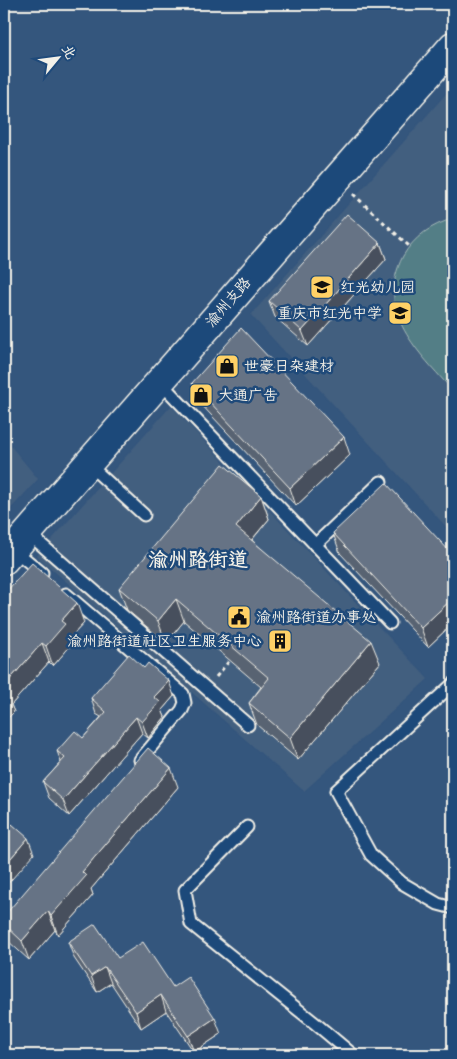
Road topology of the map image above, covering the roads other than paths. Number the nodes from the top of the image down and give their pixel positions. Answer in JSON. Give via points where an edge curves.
{"nodes":[{"id":1,"x":453,"y":46,"type":"edge"},
{"id":2,"x":159,"y":381,"type":"junction"},
{"id":3,"x":87,"y":463,"type":"junction"},
{"id":4,"x":381,"y":482,"type":"dead end"},
{"id":5,"x":144,"y":515,"type":"dead end"},
{"id":6,"x":315,"y":545,"type":"junction"},
{"id":7,"x":15,"y":547,"type":"edge"},
{"id":8,"x":390,"y":623,"type":"dead end"},
{"id":9,"x":451,"y":690,"type":"edge"},
{"id":10,"x":248,"y":725,"type":"dead end"},
{"id":11,"x":131,"y":771,"type":"edge"},
{"id":12,"x":247,"y":827,"type":"dead end"},
{"id":13,"x":453,"y":908,"type":"edge"},
{"id":14,"x":353,"y":1055,"type":"edge"}],
"edges":[{"from":1,"to":2,"type":"street","name":"渝州支路"},
{"from":2,"to":3,"type":"street","name":"渝州支路"},
{"from":2,"to":6,"type":"lane"},
{"from":3,"to":5,"type":"lane"},
{"from":3,"to":7,"type":"street","name":"渝州支路"},
{"from":4,"to":6,"type":"lane"},
{"from":6,"to":8,"type":"lane"},
{"from":7,"to":10,"type":"lane","via":[[207,688]]},
{"from":7,"to":11,"type":"lane","via":[[182,694],[185,703],[182,710]]},
{"from":9,"to":13,"type":"lane","via":[[336,791],[371,855],[402,883],[438,904]]},
{"from":12,"to":14,"type":"lane","via":[[185,890],[191,924]]}]}
